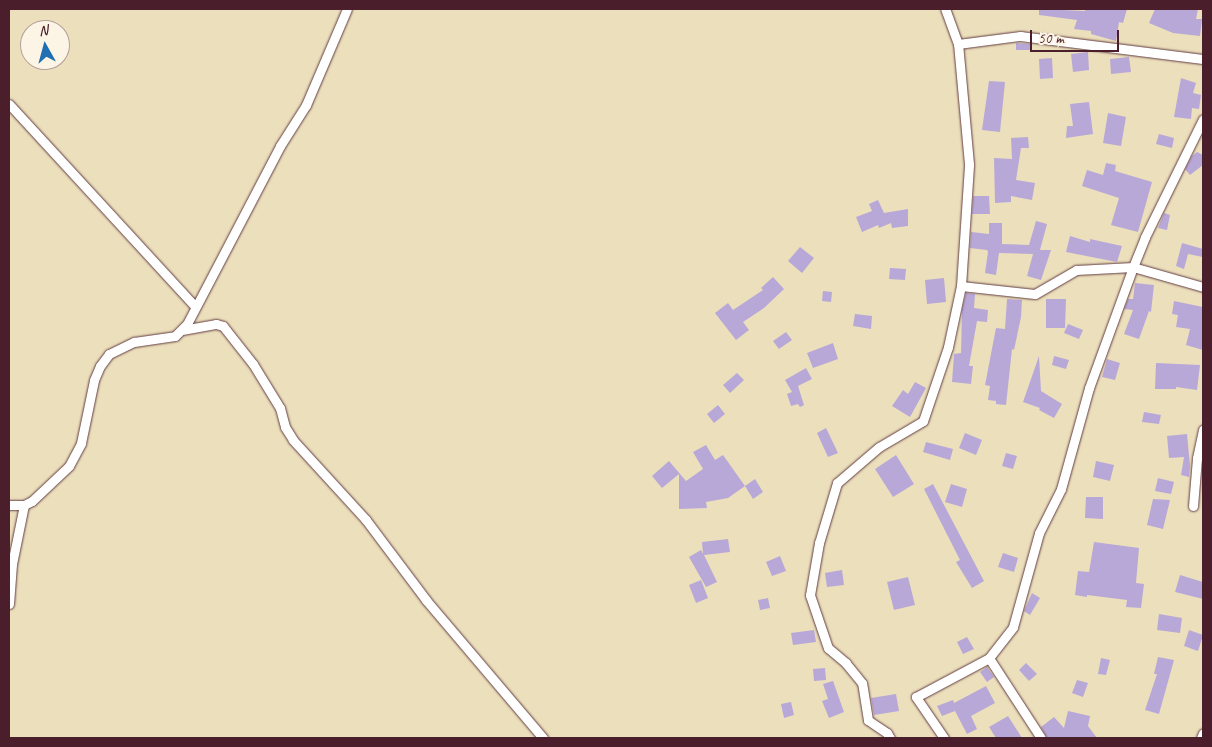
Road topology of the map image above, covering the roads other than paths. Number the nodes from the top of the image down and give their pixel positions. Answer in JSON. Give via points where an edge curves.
{"nodes":[{"id":1,"x":347,"y":9,"type":"edge"},
{"id":2,"x":945,"y":9,"type":"edge"},
{"id":3,"x":958,"y":44,"type":"junction"},
{"id":4,"x":1203,"y":59,"type":"edge"},
{"id":5,"x":9,"y":104,"type":"edge"},
{"id":6,"x":1203,"y":119,"type":"edge"},
{"id":7,"x":1133,"y":267,"type":"junction"},
{"id":8,"x":961,"y":286,"type":"junction"},
{"id":9,"x":1203,"y":287,"type":"edge"},
{"id":10,"x":195,"y":306,"type":"junction"},
{"id":11,"x":182,"y":330,"type":"junction"},
{"id":12,"x":1203,"y":430,"type":"edge"},
{"id":13,"x":9,"y":505,"type":"edge"},
{"id":14,"x":24,"y":505,"type":"junction"},
{"id":15,"x":1192,"y":506,"type":"dead end"},
{"id":16,"x":9,"y":604,"type":"edge"},
{"id":17,"x":989,"y":658,"type":"junction"},
{"id":18,"x":1203,"y":733,"type":"edge"},
{"id":19,"x":543,"y":738,"type":"edge"},
{"id":20,"x":890,"y":738,"type":"edge"},
{"id":21,"x":944,"y":738,"type":"edge"},
{"id":22,"x":1041,"y":738,"type":"edge"},
{"id":23,"x":1201,"y":738,"type":"edge"}],
"edges":[{"from":1,"to":10,"type":"street","via":[[306,105],[280,146]]},
{"from":2,"to":3,"type":"street"},
{"from":3,"to":4,"type":"street","via":[[1020,36]]},
{"from":3,"to":8,"type":"street","via":[[969,164]]},
{"from":5,"to":10,"type":"street"},
{"from":6,"to":7,"type":"street"},
{"from":7,"to":8,"type":"street","via":[[1076,270],[1035,294]]},
{"from":7,"to":9,"type":"street"},
{"from":7,"to":17,"type":"street","via":[[1089,388],[1061,489],[1039,533],[1013,627]]},
{"from":8,"to":20,"type":"street","via":[[948,347],[923,421],[879,447],[837,483],[818,543],[810,596],[828,648],[862,683],[868,720]]},
{"from":10,"to":11,"type":"street"},
{"from":11,"to":14,"type":"street","via":[[167,339],[126,345],[103,360],[94,380],[74,456],[62,472]]},
{"from":11,"to":19,"type":"street","via":[[207,325],[224,326],[253,364],[280,408],[293,440],[366,520],[426,600]]},
{"from":12,"to":15,"type":"street"},
{"from":13,"to":14,"type":"street"},
{"from":14,"to":16,"type":"street","via":[[12,564]]},
{"from":17,"to":21,"type":"street","via":[[916,697]]},
{"from":17,"to":22,"type":"street"},
{"from":18,"to":23,"type":"street"}]}
